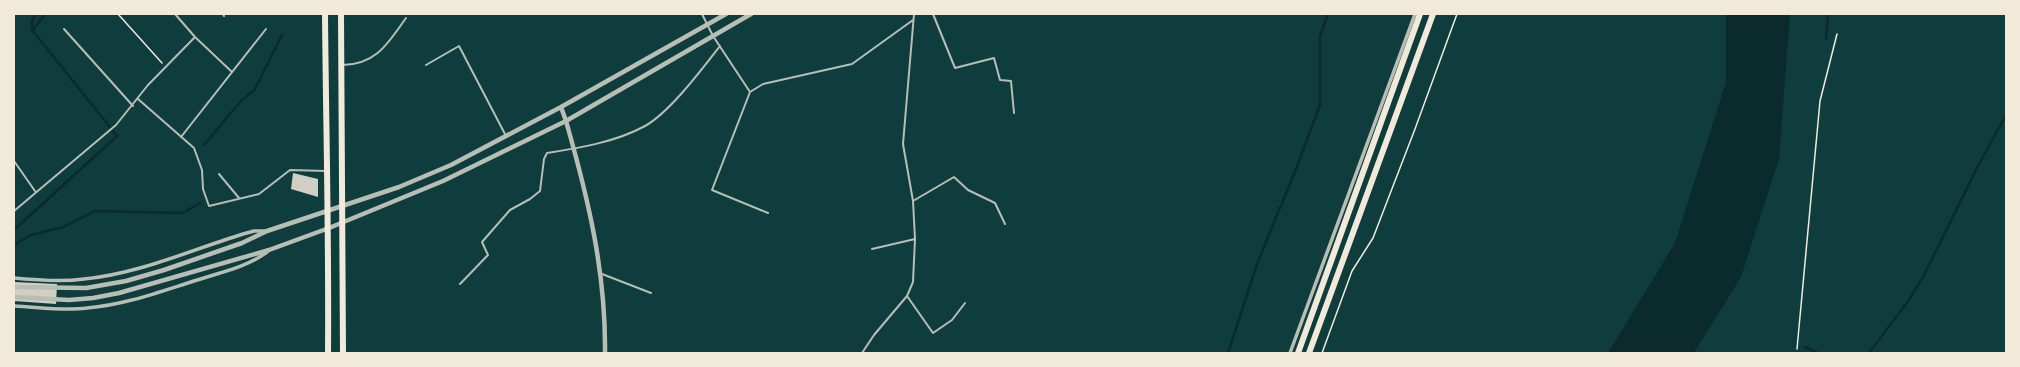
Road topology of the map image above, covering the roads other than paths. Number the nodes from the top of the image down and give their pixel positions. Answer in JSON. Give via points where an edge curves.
{"nodes":[{"id":1,"x":175,"y":14,"type":"edge"},
{"id":2,"x":325,"y":14,"type":"edge"},
{"id":3,"x":341,"y":14,"type":"edge"},
{"id":4,"x":702,"y":14,"type":"edge"},
{"id":5,"x":726,"y":14,"type":"edge"},
{"id":6,"x":751,"y":14,"type":"edge"},
{"id":7,"x":914,"y":14,"type":"edge"},
{"id":8,"x":932,"y":14,"type":"edge"},
{"id":9,"x":1415,"y":14,"type":"edge"},
{"id":10,"x":1420,"y":14,"type":"edge"},
{"id":11,"x":1433,"y":14,"type":"edge"},
{"id":12,"x":406,"y":18,"type":"dead end"},
{"id":13,"x":913,"y":20,"type":"junction"},
{"id":14,"x":707,"y":25,"type":"junction"},
{"id":15,"x":64,"y":29,"type":"dead end"},
{"id":16,"x":266,"y":29,"type":"dead end"},
{"id":17,"x":713,"y":36,"type":"junction"},
{"id":18,"x":195,"y":37,"type":"junction"},
{"id":19,"x":720,"y":46,"type":"junction"},
{"id":20,"x":342,"y":65,"type":"junction"},
{"id":21,"x":426,"y":65,"type":"dead end"},
{"id":22,"x":232,"y":72,"type":"junction"},
{"id":23,"x":750,"y":92,"type":"junction"},
{"id":24,"x":138,"y":99,"type":"junction"},
{"id":25,"x":133,"y":106,"type":"junction"},
{"id":26,"x":561,"y":107,"type":"junction"},
{"id":27,"x":1014,"y":113,"type":"dead end"},
{"id":28,"x":566,"y":121,"type":"junction"},
{"id":29,"x":506,"y":136,"type":"junction"},
{"id":30,"x":181,"y":137,"type":"junction"},
{"id":31,"x":574,"y":149,"type":"junction"},
{"id":32,"x":14,"y":161,"type":"edge"},
{"id":33,"x":326,"y":171,"type":"junction"},
{"id":34,"x":219,"y":174,"type":"dead end"},
{"id":35,"x":36,"y":192,"type":"junction"},
{"id":36,"x":239,"y":198,"type":"junction"},
{"id":37,"x":913,"y":201,"type":"junction"},
{"id":38,"x":343,"y":205,"type":"junction"},
{"id":39,"x":328,"y":210,"type":"junction"},
{"id":40,"x":14,"y":211,"type":"edge"},
{"id":41,"x":768,"y":213,"type":"dead end"},
{"id":42,"x":343,"y":222,"type":"junction"},
{"id":43,"x":1005,"y":224,"type":"dead end"},
{"id":44,"x":329,"y":228,"type":"junction"},
{"id":45,"x":267,"y":231,"type":"junction"},
{"id":46,"x":914,"y":239,"type":"junction"},
{"id":47,"x":872,"y":249,"type":"dead end"},
{"id":48,"x":268,"y":250,"type":"junction"},
{"id":49,"x":602,"y":274,"type":"junction"},
{"id":50,"x":14,"y":278,"type":"edge"},
{"id":51,"x":460,"y":284,"type":"dead end"},
{"id":52,"x":14,"y":287,"type":"edge"},
{"id":53,"x":651,"y":293,"type":"dead end"},
{"id":54,"x":908,"y":296,"type":"junction"},
{"id":55,"x":14,"y":297,"type":"edge"},
{"id":56,"x":965,"y":303,"type":"dead end"},
{"id":57,"x":14,"y":306,"type":"edge"},
{"id":58,"x":328,"y":353,"type":"edge"},
{"id":59,"x":343,"y":353,"type":"edge"},
{"id":60,"x":605,"y":353,"type":"edge"},
{"id":61,"x":862,"y":353,"type":"edge"},
{"id":62,"x":1290,"y":353,"type":"edge"},
{"id":63,"x":1298,"y":353,"type":"edge"},
{"id":64,"x":1310,"y":353,"type":"edge"}],
"edges":[{"from":1,"to":18,"type":"lane"},
{"from":2,"to":33,"type":"main road"},
{"from":3,"to":20,"type":"main road"},
{"from":4,"to":14,"type":"lane"},
{"from":5,"to":14,"type":"street"},
{"from":6,"to":17,"type":"street"},
{"from":7,"to":13,"type":"lane"},
{"from":8,"to":27,"type":"lane","via":[[955,68],[994,58],[1000,80],[1010,81]]},
{"from":9,"to":62,"type":"street"},
{"from":10,"to":63,"type":"main road"},
{"from":11,"to":64,"type":"main road"},
{"from":12,"to":20,"type":"lane","via":[[377,55],[365,61]]},
{"from":13,"to":23,"type":"lane","via":[[852,64],[763,84]]},
{"from":13,"to":37,"type":"lane","via":[[903,144]]},
{"from":14,"to":17,"type":"lane"},
{"from":14,"to":26,"type":"street"},
{"from":15,"to":25,"type":"lane"},
{"from":16,"to":22,"type":"lane"},
{"from":17,"to":19,"type":"lane"},
{"from":17,"to":28,"type":"street"},
{"from":18,"to":22,"type":"lane"},
{"from":18,"to":24,"type":"lane","via":[[148,85]]},
{"from":19,"to":23,"type":"lane"},
{"from":19,"to":31,"type":"lane","via":[[693,80],[646,126]]},
{"from":20,"to":38,"type":"main road"},
{"from":21,"to":29,"type":"lane","via":[[459,46]]},
{"from":22,"to":30,"type":"lane"},
{"from":23,"to":41,"type":"lane","via":[[712,190]]},
{"from":24,"to":25,"type":"lane"},
{"from":24,"to":30,"type":"lane"},
{"from":25,"to":35,"type":"lane","via":[[115,125]]},
{"from":26,"to":28,"type":"street"},
{"from":26,"to":29,"type":"street"},
{"from":28,"to":31,"type":"street"},
{"from":28,"to":42,"type":"street","via":[[444,181]]},
{"from":29,"to":38,"type":"street","via":[[451,165],[399,187]]},
{"from":30,"to":36,"type":"lane","via":[[194,148],[203,174],[203,188],[209,206]]},
{"from":31,"to":49,"type":"street","via":[[590,208]]},
{"from":31,"to":51,"type":"lane","via":[[547,153],[540,191],[510,210],[482,242],[488,255]]},
{"from":32,"to":35,"type":"lane"},
{"from":33,"to":36,"type":"lane","via":[[290,170],[263,192]]},
{"from":33,"to":39,"type":"main road"},
{"from":34,"to":36,"type":"lane"},
{"from":35,"to":40,"type":"lane"},
{"from":37,"to":43,"type":"lane","via":[[954,178],[968,190],[995,203]]},
{"from":37,"to":46,"type":"lane"},
{"from":38,"to":39,"type":"street"},
{"from":38,"to":42,"type":"main road"},
{"from":39,"to":44,"type":"main road"},
{"from":39,"to":45,"type":"street"},
{"from":42,"to":44,"type":"street"},
{"from":42,"to":59,"type":"main road"},
{"from":44,"to":48,"type":"street"},
{"from":44,"to":58,"type":"main road"},
{"from":45,"to":50,"type":"street","via":[[243,234],[101,277],[62,280]]},
{"from":45,"to":52,"type":"street","via":[[164,270],[104,286]]},
{"from":46,"to":47,"type":"lane"},
{"from":46,"to":54,"type":"lane","via":[[913,282]]},
{"from":48,"to":55,"type":"street","via":[[119,293],[93,298],[69,300]]},
{"from":48,"to":57,"type":"street","via":[[249,263],[138,299],[86,309]]},
{"from":49,"to":53,"type":"lane"},
{"from":49,"to":60,"type":"street"},
{"from":54,"to":56,"type":"lane","via":[[933,333],[952,320]]},
{"from":54,"to":61,"type":"lane"}]}
